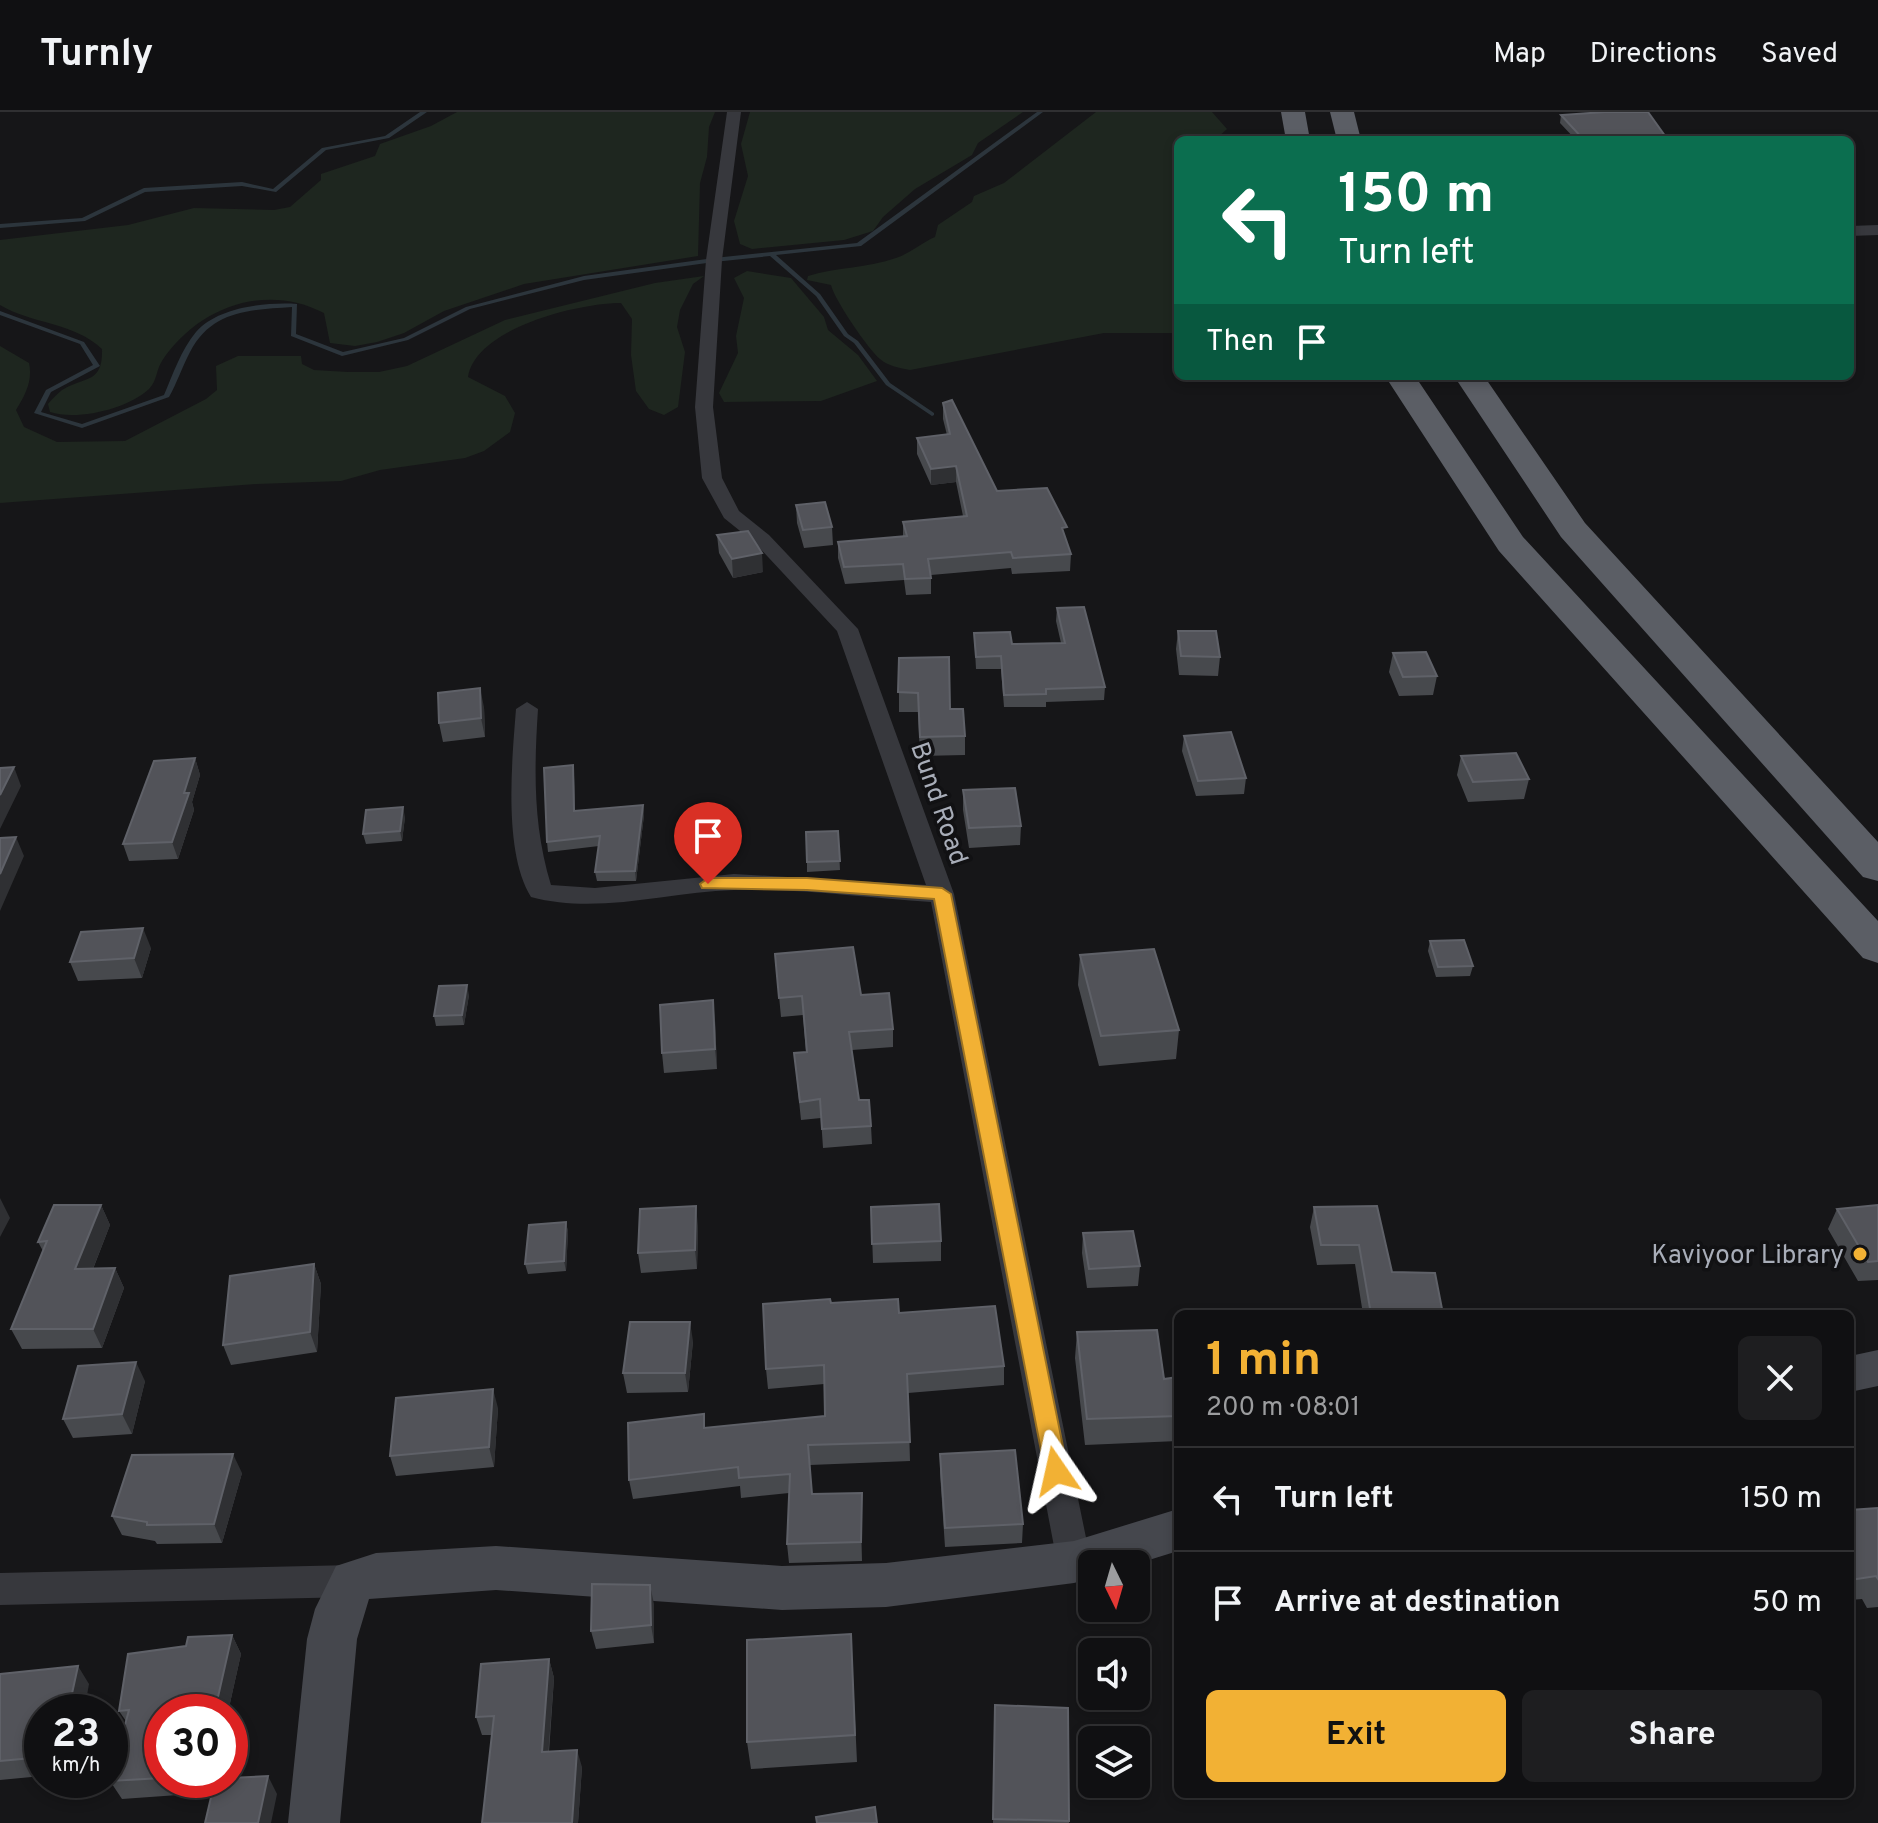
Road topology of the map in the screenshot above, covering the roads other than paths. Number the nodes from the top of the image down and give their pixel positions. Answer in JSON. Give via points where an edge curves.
{"nodes":[{"id":1,"x":734,"y":112,"type":"edge"},
{"id":2,"x":1293,"y":112,"type":"edge"},
{"id":3,"x":1342,"y":112,"type":"edge"},
{"id":4,"x":1297,"y":136,"type":"edge"},
{"id":5,"x":1348,"y":136,"type":"edge"},
{"id":6,"x":1878,"y":230,"type":"edge"},
{"id":7,"x":1854,"y":231,"type":"edge"},
{"id":8,"x":1403,"y":380,"type":"edge"},
{"id":9,"x":1472,"y":380,"type":"edge"},
{"id":10,"x":527,"y":709,"type":"dead end"},
{"id":11,"x":1878,"y":868,"type":"edge"},
{"id":12,"x":942,"y":894,"type":"junction"},
{"id":13,"x":1878,"y":948,"type":"edge"},
{"id":14,"x":1878,"y":1368,"type":"edge"},
{"id":15,"x":1854,"y":1373,"type":"edge"},
{"id":16,"x":1174,"y":1531,"type":"edge"},
{"id":17,"x":1074,"y":1562,"type":"junction"},
{"id":18,"x":353,"y":1581,"type":"junction"},
{"id":19,"x":0,"y":1589,"type":"edge"},
{"id":20,"x":314,"y":1823,"type":"edge"}],
"edges":[{"from":1,"to":12,"type":"street","name":"Bund Road","via":[[714,260],[704,407],[712,478],[731,514],[762,539],[847,629]]},
{"from":2,"to":4,"type":"highway"},
{"from":3,"to":5,"type":"highway"},
{"from":6,"to":7,"type":"street"},
{"from":8,"to":13,"type":"highway","via":[[1511,544]]},
{"from":9,"to":11,"type":"highway","via":[[1573,530]]},
{"from":10,"to":12,"type":"street","via":[[520,799],[527,852],[540,891],[595,896],[734,882]]},
{"from":12,"to":17,"type":"street","name":"Bund Road"},
{"from":14,"to":15,"type":"main road"},
{"from":16,"to":17,"type":"main road"},
{"from":17,"to":18,"type":"main road","via":[[886,1585],[782,1588],[496,1568]]},
{"from":18,"to":19,"type":"street"},
{"from":18,"to":20,"type":"main road","via":[[332,1639]]}]}
